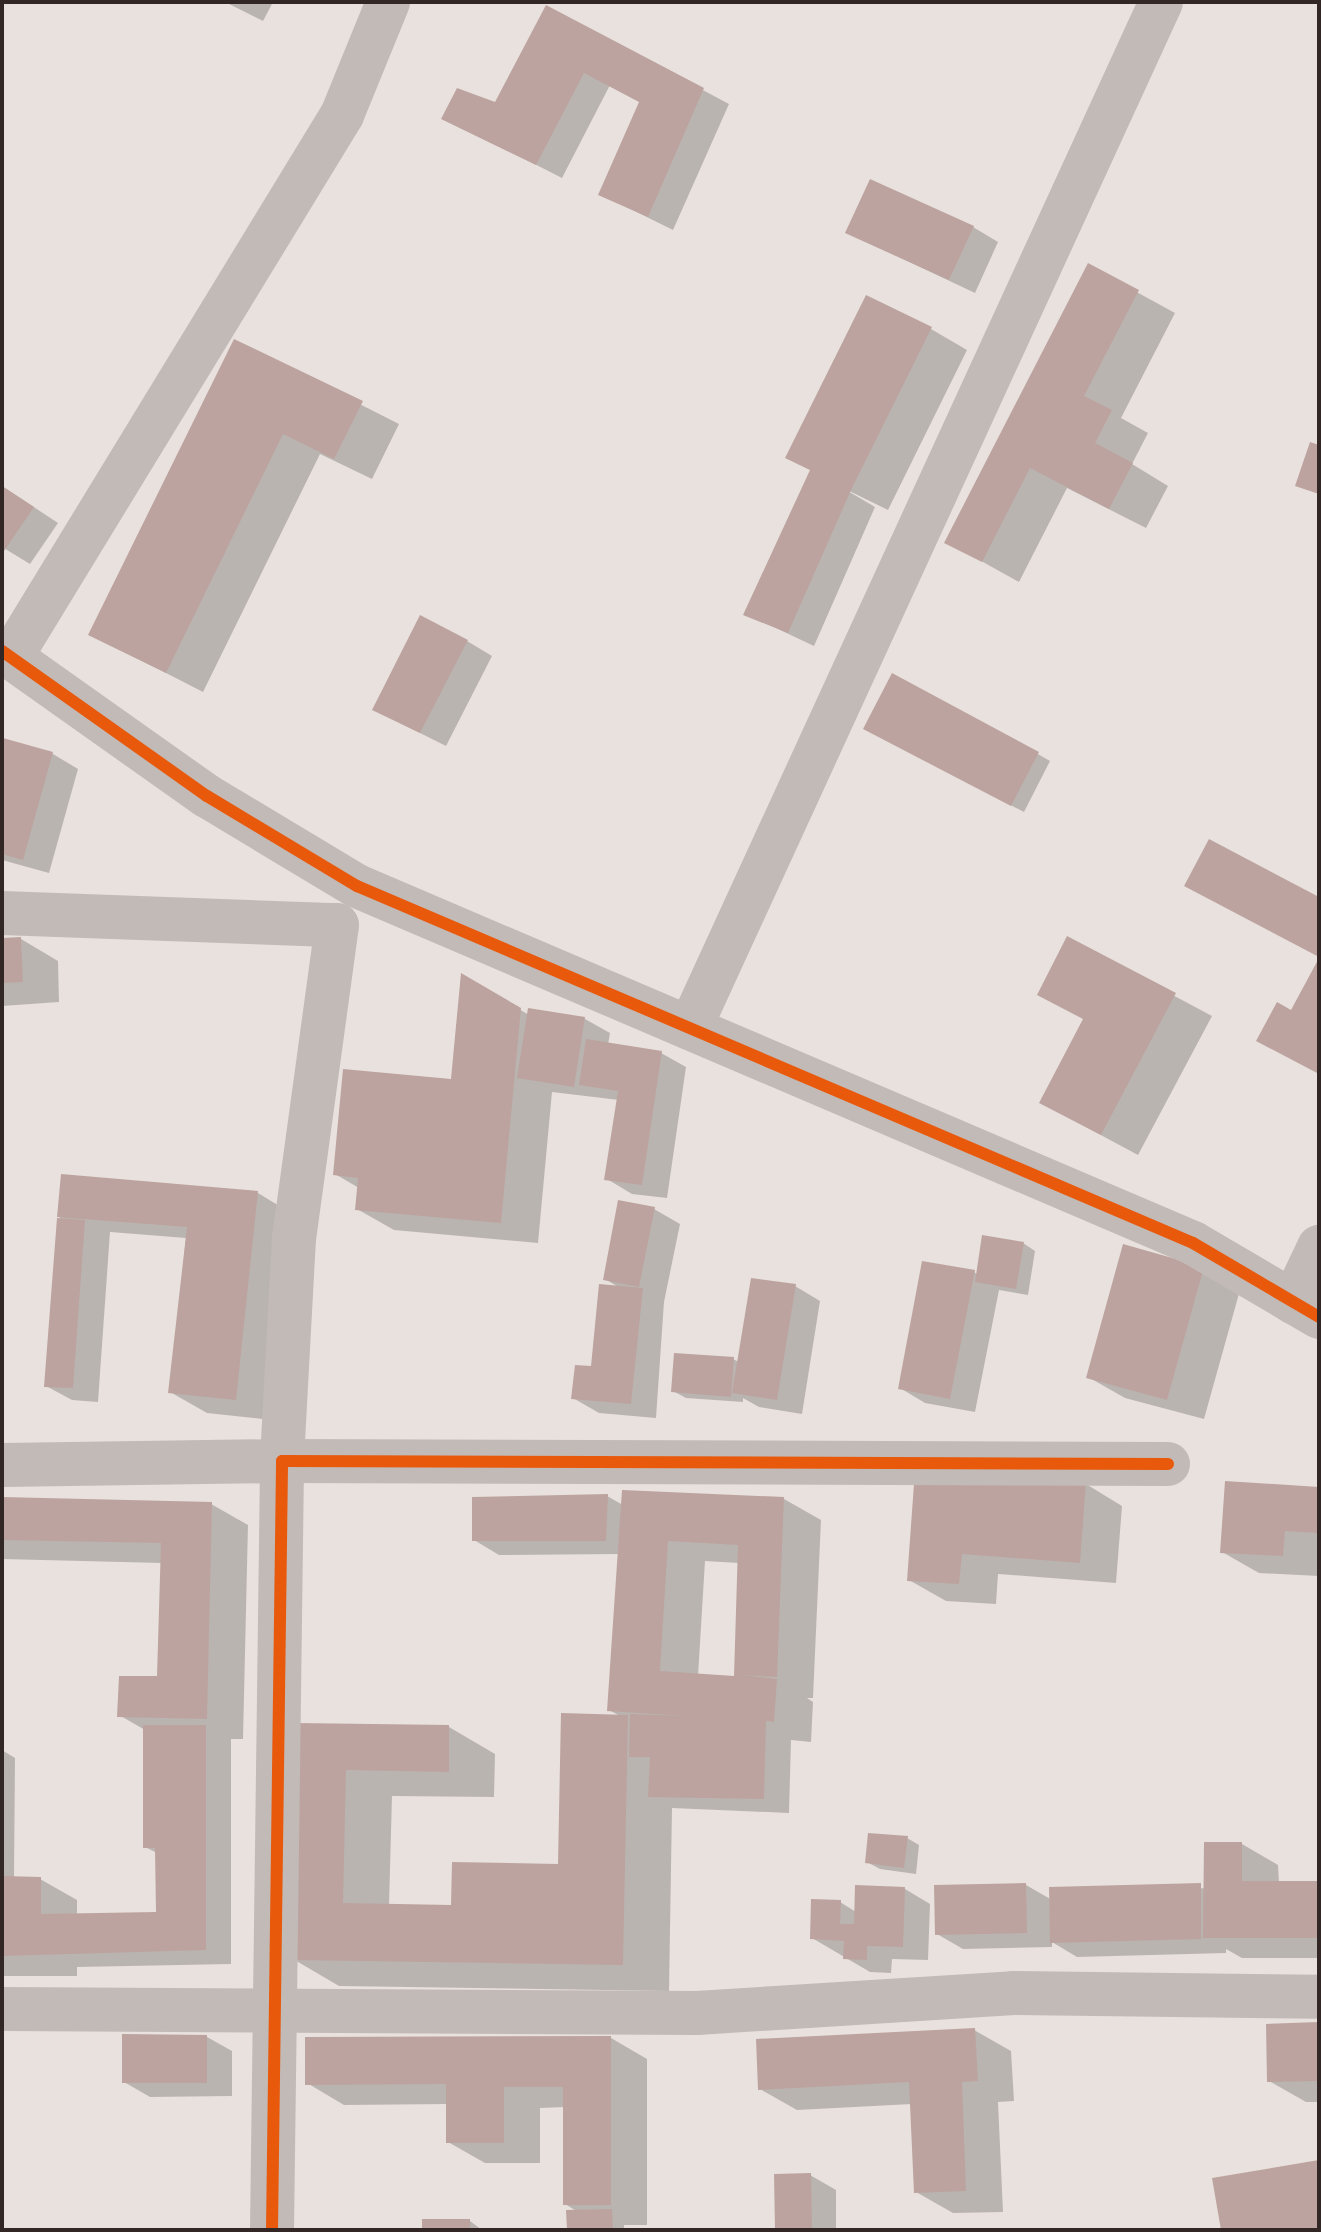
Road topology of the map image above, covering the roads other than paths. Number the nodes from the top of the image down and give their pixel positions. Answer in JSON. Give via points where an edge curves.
{"nodes":[{"id":1,"x":388,"y":2,"type":"edge"},
{"id":2,"x":1161,"y":2,"type":"edge"},
{"id":3,"x":6,"y":654,"type":"edge"},
{"id":4,"x":357,"y":886,"type":"junction"},
{"id":5,"x":2,"y":913,"type":"edge"},
{"id":6,"x":337,"y":925,"type":"junction"},
{"id":7,"x":690,"y":1028,"type":"junction"},
{"id":8,"x":1319,"y":1247,"type":"edge"},
{"id":9,"x":1306,"y":1310,"type":"edge"},
{"id":10,"x":282,"y":1461,"type":"junction"},
{"id":11,"x":1168,"y":1464,"type":"dead end"},
{"id":12,"x":2,"y":1465,"type":"edge"},
{"id":13,"x":1319,"y":1997,"type":"edge"},
{"id":14,"x":2,"y":2009,"type":"edge"},
{"id":15,"x":273,"y":2009,"type":"junction"},
{"id":16,"x":272,"y":2230,"type":"edge"}],
"edges":[{"from":1,"to":3,"type":"street","via":[[342,115]]},
{"from":2,"to":7,"type":"street"},
{"from":3,"to":4,"type":"street","via":[[207,796]]},
{"from":4,"to":6,"type":"street"},
{"from":4,"to":7,"type":"street"},
{"from":5,"to":6,"type":"street"},
{"from":6,"to":10,"type":"street","via":[[294,1238]]},
{"from":7,"to":9,"type":"street","via":[[1193,1243]]},
{"from":8,"to":9,"type":"street"},
{"from":10,"to":11,"type":"street"},
{"from":10,"to":12,"type":"street"},
{"from":10,"to":15,"type":"street"},
{"from":13,"to":15,"type":"street","via":[[1013,1993],[697,2013]]},
{"from":14,"to":15,"type":"street"},
{"from":15,"to":16,"type":"street"}]}
